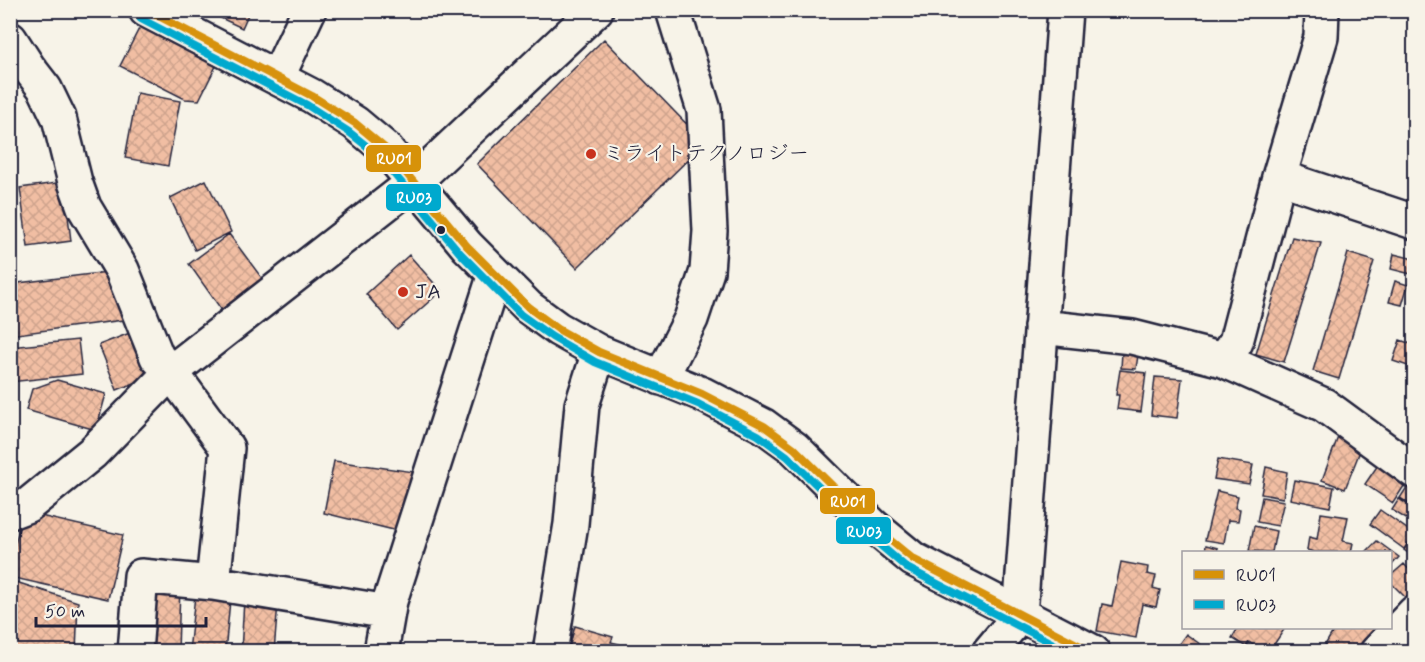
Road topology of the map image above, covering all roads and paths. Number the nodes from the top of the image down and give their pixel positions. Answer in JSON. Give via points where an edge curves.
{"nodes":[{"id":1,"x":146,"y":10,"type":"edge"},
{"id":2,"x":309,"y":10,"type":"edge"},
{"id":3,"x":596,"y":10,"type":"edge"},
{"id":4,"x":673,"y":10,"type":"edge"},
{"id":5,"x":1065,"y":10,"type":"edge"},
{"id":6,"x":1322,"y":10,"type":"edge"},
{"id":7,"x":10,"y":39,"type":"edge"},
{"id":8,"x":277,"y":78,"type":"junction"},
{"id":9,"x":1279,"y":177,"type":"junction"},
{"id":10,"x":413,"y":183,"type":"junction"},
{"id":11,"x":1414,"y":222,"type":"edge"},
{"id":12,"x":495,"y":273,"type":"junction"},
{"id":13,"x":1041,"y":327,"type":"junction"},
{"id":14,"x":599,"y":352,"type":"junction"},
{"id":15,"x":1223,"y":360,"type":"junction"},
{"id":16,"x":171,"y":372,"type":"junction"},
{"id":17,"x":661,"y":378,"type":"junction"},
{"id":18,"x":1414,"y":471,"type":"edge"},
{"id":19,"x":10,"y":512,"type":"edge"},
{"id":20,"x":213,"y":583,"type":"junction"},
{"id":21,"x":388,"y":612,"type":"junction"},
{"id":22,"x":1414,"y":612,"type":"edge"},
{"id":23,"x":1020,"y":615,"type":"junction"},
{"id":24,"x":135,"y":651,"type":"edge"},
{"id":25,"x":381,"y":651,"type":"edge"},
{"id":26,"x":550,"y":651,"type":"edge"},
{"id":27,"x":989,"y":651,"type":"edge"},
{"id":28,"x":1093,"y":651,"type":"edge"},
{"id":29,"x":1377,"y":651,"type":"edge"}],
"edges":[{"from":1,"to":8,"type":"street"},
{"from":2,"to":8,"type":"street"},
{"from":3,"to":10,"type":"street"},
{"from":4,"to":17,"type":"street","via":[[704,110],[710,231],[707,271],[691,319]]},
{"from":5,"to":13,"type":"street"},
{"from":6,"to":9,"type":"street","via":[[1321,37]]},
{"from":7,"to":16,"type":"street","via":[[45,89],[59,118],[84,207],[122,270],[157,357]]},
{"from":8,"to":10,"type":"street","via":[[356,123],[386,149]]},
{"from":9,"to":11,"type":"street"},
{"from":9,"to":15,"type":"street","via":[[1236,342]]},
{"from":10,"to":12,"type":"street"},
{"from":10,"to":16,"type":"street"},
{"from":12,"to":14,"type":"street","via":[[528,307]]},
{"from":12,"to":21,"type":"street"},
{"from":13,"to":15,"type":"street","via":[[1132,337]]},
{"from":13,"to":23,"type":"street"},
{"from":14,"to":17,"type":"street"},
{"from":14,"to":26,"type":"street","via":[[582,405],[571,524]]},
{"from":15,"to":18,"type":"street","via":[[1324,405]]},
{"from":16,"to":19,"type":"street","via":[[92,453],[28,505]]},
{"from":16,"to":20,"type":"street","via":[[227,448]]},
{"from":17,"to":23,"type":"street","via":[[764,426],[794,448],[873,526],[913,559]]},
{"from":20,"to":21,"type":"street"},
{"from":20,"to":24,"type":"street","via":[[141,576]]},
{"from":21,"to":25,"type":"street"},
{"from":22,"to":29,"type":"street"},
{"from":23,"to":27,"type":"street"},
{"from":23,"to":28,"type":"street"}]}
